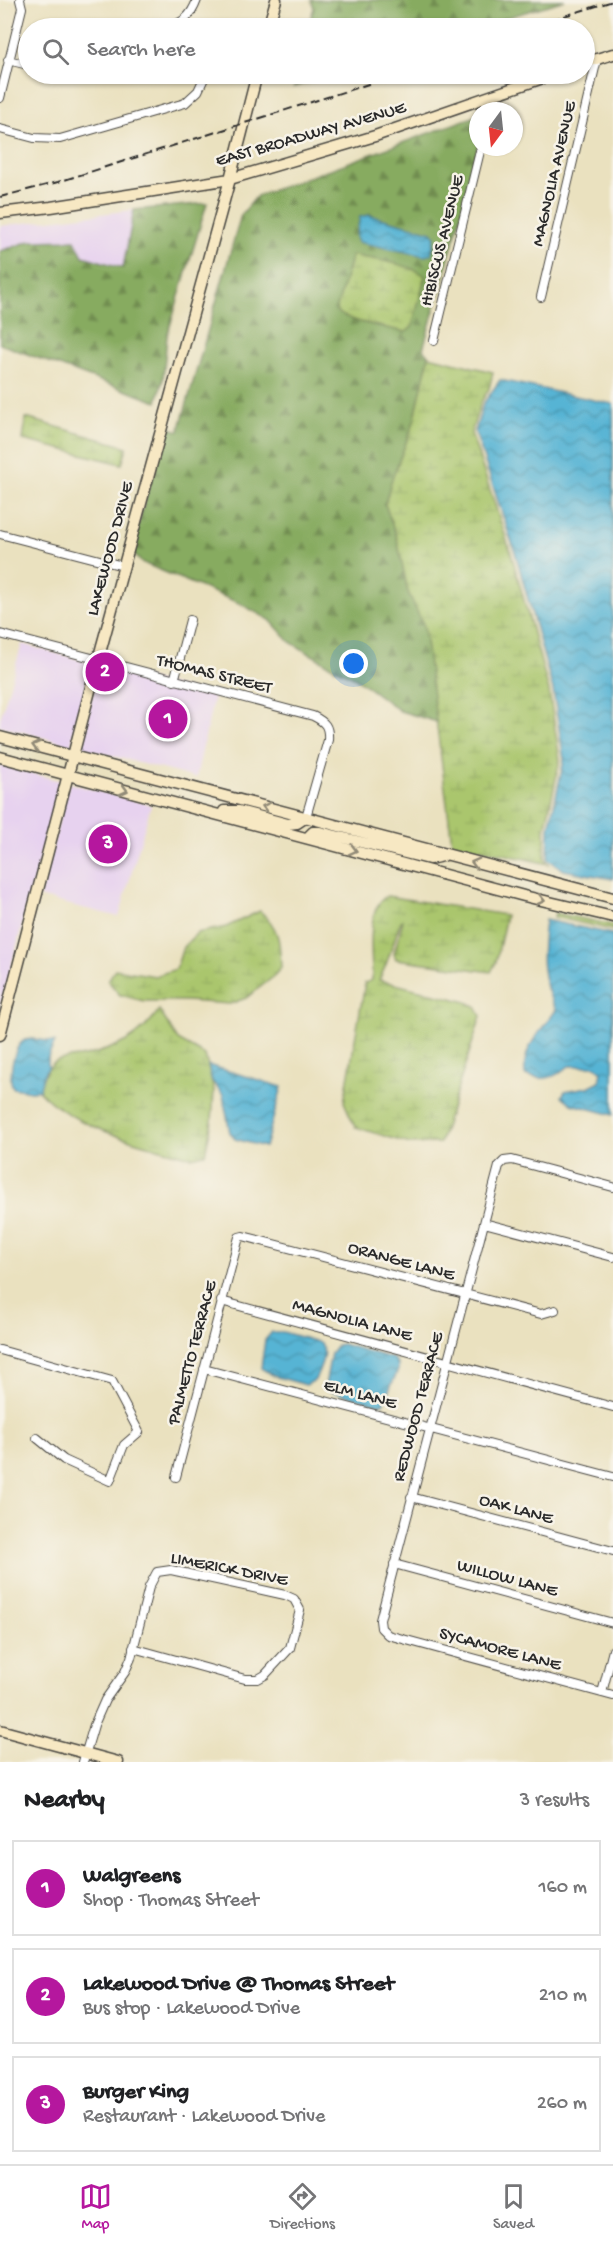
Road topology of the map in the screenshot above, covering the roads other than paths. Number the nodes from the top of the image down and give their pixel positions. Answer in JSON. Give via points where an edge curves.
{"nodes":[{"id":1,"x":20,"y":0,"type":"edge"},
{"id":2,"x":197,"y":0,"type":"edge"},
{"id":3,"x":276,"y":0,"type":"edge"},
{"id":4,"x":19,"y":18,"type":"edge"},
{"id":5,"x":188,"y":18,"type":"edge"},
{"id":6,"x":271,"y":18,"type":"edge"},
{"id":7,"x":18,"y":23,"type":"edge"},
{"id":8,"x":613,"y":54,"type":"edge"},
{"id":9,"x":597,"y":58,"type":"joint"},
{"id":10,"x":8,"y":60,"type":"junction"},
{"id":11,"x":18,"y":62,"type":"edge"},
{"id":12,"x":595,"y":67,"type":"edge"},
{"id":13,"x":201,"y":84,"type":"edge"},
{"id":14,"x":255,"y":84,"type":"edge"},
{"id":15,"x":524,"y":84,"type":"edge"},
{"id":16,"x":591,"y":84,"type":"edge"},
{"id":17,"x":494,"y":94,"type":"junction"},
{"id":18,"x":0,"y":98,"type":"edge"},
{"id":19,"x":492,"y":102,"type":"edge"},
{"id":20,"x":0,"y":129,"type":"edge"},
{"id":21,"x":480,"y":156,"type":"edge"},
{"id":22,"x":231,"y":179,"type":"junction"},
{"id":23,"x":0,"y":213,"type":"edge"},
{"id":24,"x":541,"y":297,"type":"dead end"},
{"id":25,"x":434,"y":341,"type":"dead end"},
{"id":26,"x":0,"y":534,"type":"edge"},
{"id":27,"x":123,"y":566,"type":"junction"},
{"id":28,"x":190,"y":620,"type":"dead end"},
{"id":29,"x":0,"y":634,"type":"edge"},
{"id":30,"x":98,"y":660,"type":"junction"},
{"id":31,"x":174,"y":681,"type":"junction"},
{"id":32,"x":0,"y":736,"type":"edge"},
{"id":33,"x":73,"y":755,"type":"junction"},
{"id":34,"x":0,"y":757,"type":"edge"},
{"id":35,"x":67,"y":775,"type":"junction"},
{"id":36,"x":209,"y":811,"type":"junction"},
{"id":37,"x":306,"y":817,"type":"junction"},
{"id":38,"x":307,"y":838,"type":"junction"},
{"id":39,"x":447,"y":855,"type":"junction"},
{"id":40,"x":613,"y":898,"type":"edge"},
{"id":41,"x":613,"y":917,"type":"edge"},
{"id":42,"x":0,"y":1035,"type":"edge"},
{"id":43,"x":613,"y":1188,"type":"edge"},
{"id":44,"x":484,"y":1223,"type":"junction"},
{"id":45,"x":239,"y":1237,"type":"joint"},
{"id":46,"x":613,"y":1257,"type":"edge"},
{"id":47,"x":465,"y":1294,"type":"junction"},
{"id":48,"x":221,"y":1301,"type":"junction"},
{"id":49,"x":555,"y":1310,"type":"dead end"},
{"id":50,"x":0,"y":1350,"type":"edge"},
{"id":51,"x":447,"y":1362,"type":"junction"},
{"id":52,"x":204,"y":1369,"type":"junction"},
{"id":53,"x":613,"y":1407,"type":"edge"},
{"id":54,"x":429,"y":1429,"type":"junction"},
{"id":55,"x":37,"y":1438,"type":"dead end"},
{"id":56,"x":176,"y":1477,"type":"dead end"},
{"id":57,"x":613,"y":1478,"type":"edge"},
{"id":58,"x":411,"y":1497,"type":"junction"},
{"id":59,"x":613,"y":1551,"type":"edge"},
{"id":60,"x":394,"y":1564,"type":"junction"},
{"id":61,"x":613,"y":1623,"type":"edge"},
{"id":62,"x":381,"y":1628,"type":"joint"},
{"id":63,"x":133,"y":1648,"type":"junction"},
{"id":64,"x":613,"y":1650,"type":"edge"},
{"id":65,"x":602,"y":1693,"type":"junction"},
{"id":66,"x":613,"y":1696,"type":"edge"},
{"id":67,"x":0,"y":1730,"type":"edge"},
{"id":68,"x":84,"y":1757,"type":"edge"},
{"id":69,"x":118,"y":1762,"type":"edge"}],
"edges":[{"from":1,"to":4,"type":"street"},
{"from":2,"to":5,"type":"street"},
{"from":3,"to":6,"type":"main road"},
{"from":7,"to":10,"type":"street"},
{"from":8,"to":9,"type":"main road"},
{"from":9,"to":12,"type":"street","name":"MAGNOLIA AVENUE"},
{"from":10,"to":11,"type":"street"},
{"from":10,"to":18,"type":"street"},
{"from":13,"to":20,"type":"street","via":[[185,103],[60,139],[34,138]]},
{"from":14,"to":22,"type":"main road","name":"LAKEWOOD DRIVE"},
{"from":15,"to":17,"type":"main road","name":"EAST BROADWAY AVENUE"},
{"from":16,"to":24,"type":"street","name":"MAGNOLIA AVENUE"},
{"from":17,"to":19,"type":"street"},
{"from":17,"to":22,"type":"main road","name":"EAST BROADWAY AVENUE","via":[[375,136]]},
{"from":21,"to":25,"type":"street","name":"HIBISCUS AVENUE"},
{"from":22,"to":23,"type":"main road","name":"EAST BROADWAY AVENUE"},
{"from":22,"to":27,"type":"main road","name":"LAKEWOOD DRIVE"},
{"from":26,"to":27,"type":"street"},
{"from":27,"to":30,"type":"main road","name":"LAKEWOOD DRIVE"},
{"from":28,"to":31,"type":"street"},
{"from":29,"to":30,"type":"street","name":"THOMAS STREET"},
{"from":30,"to":31,"type":"street","name":"THOMAS STREET"},
{"from":30,"to":33,"type":"main road","name":"LAKEWOOD DRIVE"},
{"from":31,"to":37,"type":"street","name":"THOMAS STREET","via":[[313,716],[327,724],[328,740]]},
{"from":33,"to":32,"type":"main road","one_way":true},
{"from":33,"to":35,"type":"main road","name":"LAKEWOOD DRIVE"},
{"from":37,"to":33,"type":"main road","one_way":true},
{"from":34,"to":35,"type":"main road"},
{"from":35,"to":36,"type":"main road","one_way":true},
{"from":35,"to":42,"type":"main road","name":"LAKEWOOD DRIVE"},
{"from":36,"to":37,"type":"main road","via":[[239,811],[288,824]]},
{"from":36,"to":38,"type":"main road"},
{"from":37,"to":39,"type":"main road"},
{"from":38,"to":39,"type":"main road","via":[[320,832],[429,859]]},
{"from":38,"to":41,"type":"main road","one_way":true},
{"from":40,"to":39,"type":"main road","one_way":true},
{"from":43,"to":44,"type":"street","name":"REDWOOD TERRACE","via":[[504,1161],[499,1166]]},
{"from":44,"to":46,"type":"street"},
{"from":44,"to":47,"type":"street","name":"REDWOOD TERRACE"},
{"from":45,"to":47,"type":"street","name":"ORANGE LANE"},
{"from":45,"to":48,"type":"street","name":"PALMETTO TERRACE"},
{"from":47,"to":49,"type":"street","name":"ORANGE LANE","via":[[541,1314]]},
{"from":47,"to":51,"type":"street","name":"REDWOOD TERRACE"},
{"from":48,"to":51,"type":"street","name":"MAGNOLIA LANE"},
{"from":48,"to":52,"type":"street","name":"PALMETTO TERRACE"},
{"from":50,"to":55,"type":"street","via":[[112,1381],[139,1432],[124,1445],[110,1481],[64,1460]]},
{"from":51,"to":53,"type":"street","name":"MAGNOLIA LANE"},
{"from":51,"to":54,"type":"street","name":"REDWOOD TERRACE"},
{"from":52,"to":54,"type":"street","name":"ELM LANE"},
{"from":52,"to":56,"type":"street","name":"PALMETTO TERRACE"},
{"from":54,"to":57,"type":"street","name":"ELM LANE"},
{"from":54,"to":58,"type":"street","name":"REDWOOD TERRACE"},
{"from":58,"to":59,"type":"street","name":"OAK LANE"},
{"from":58,"to":60,"type":"street","name":"REDWOOD TERRACE"},
{"from":60,"to":61,"type":"street","name":"WILLOW LANE"},
{"from":60,"to":62,"type":"street","name":"REDWOOD TERRACE"},
{"from":62,"to":65,"type":"street","name":"SYCAMORE LANE","via":[[388,1635]]},
{"from":63,"to":63,"type":"street","name":"LIMERICK DRIVE","via":[[245,1679],[258,1679],[290,1648],[300,1610],[294,1599],[285,1595],[171,1570],[157,1572],[149,1587]]},
{"from":63,"to":68,"type":"street","name":"LIMERICK DRIVE","via":[[125,1672],[105,1700]]},
{"from":64,"to":65,"type":"street"},
{"from":65,"to":66,"type":"street","name":"SYCAMORE LANE"},
{"from":67,"to":68,"type":"main road"},
{"from":68,"to":69,"type":"main road"}]}
